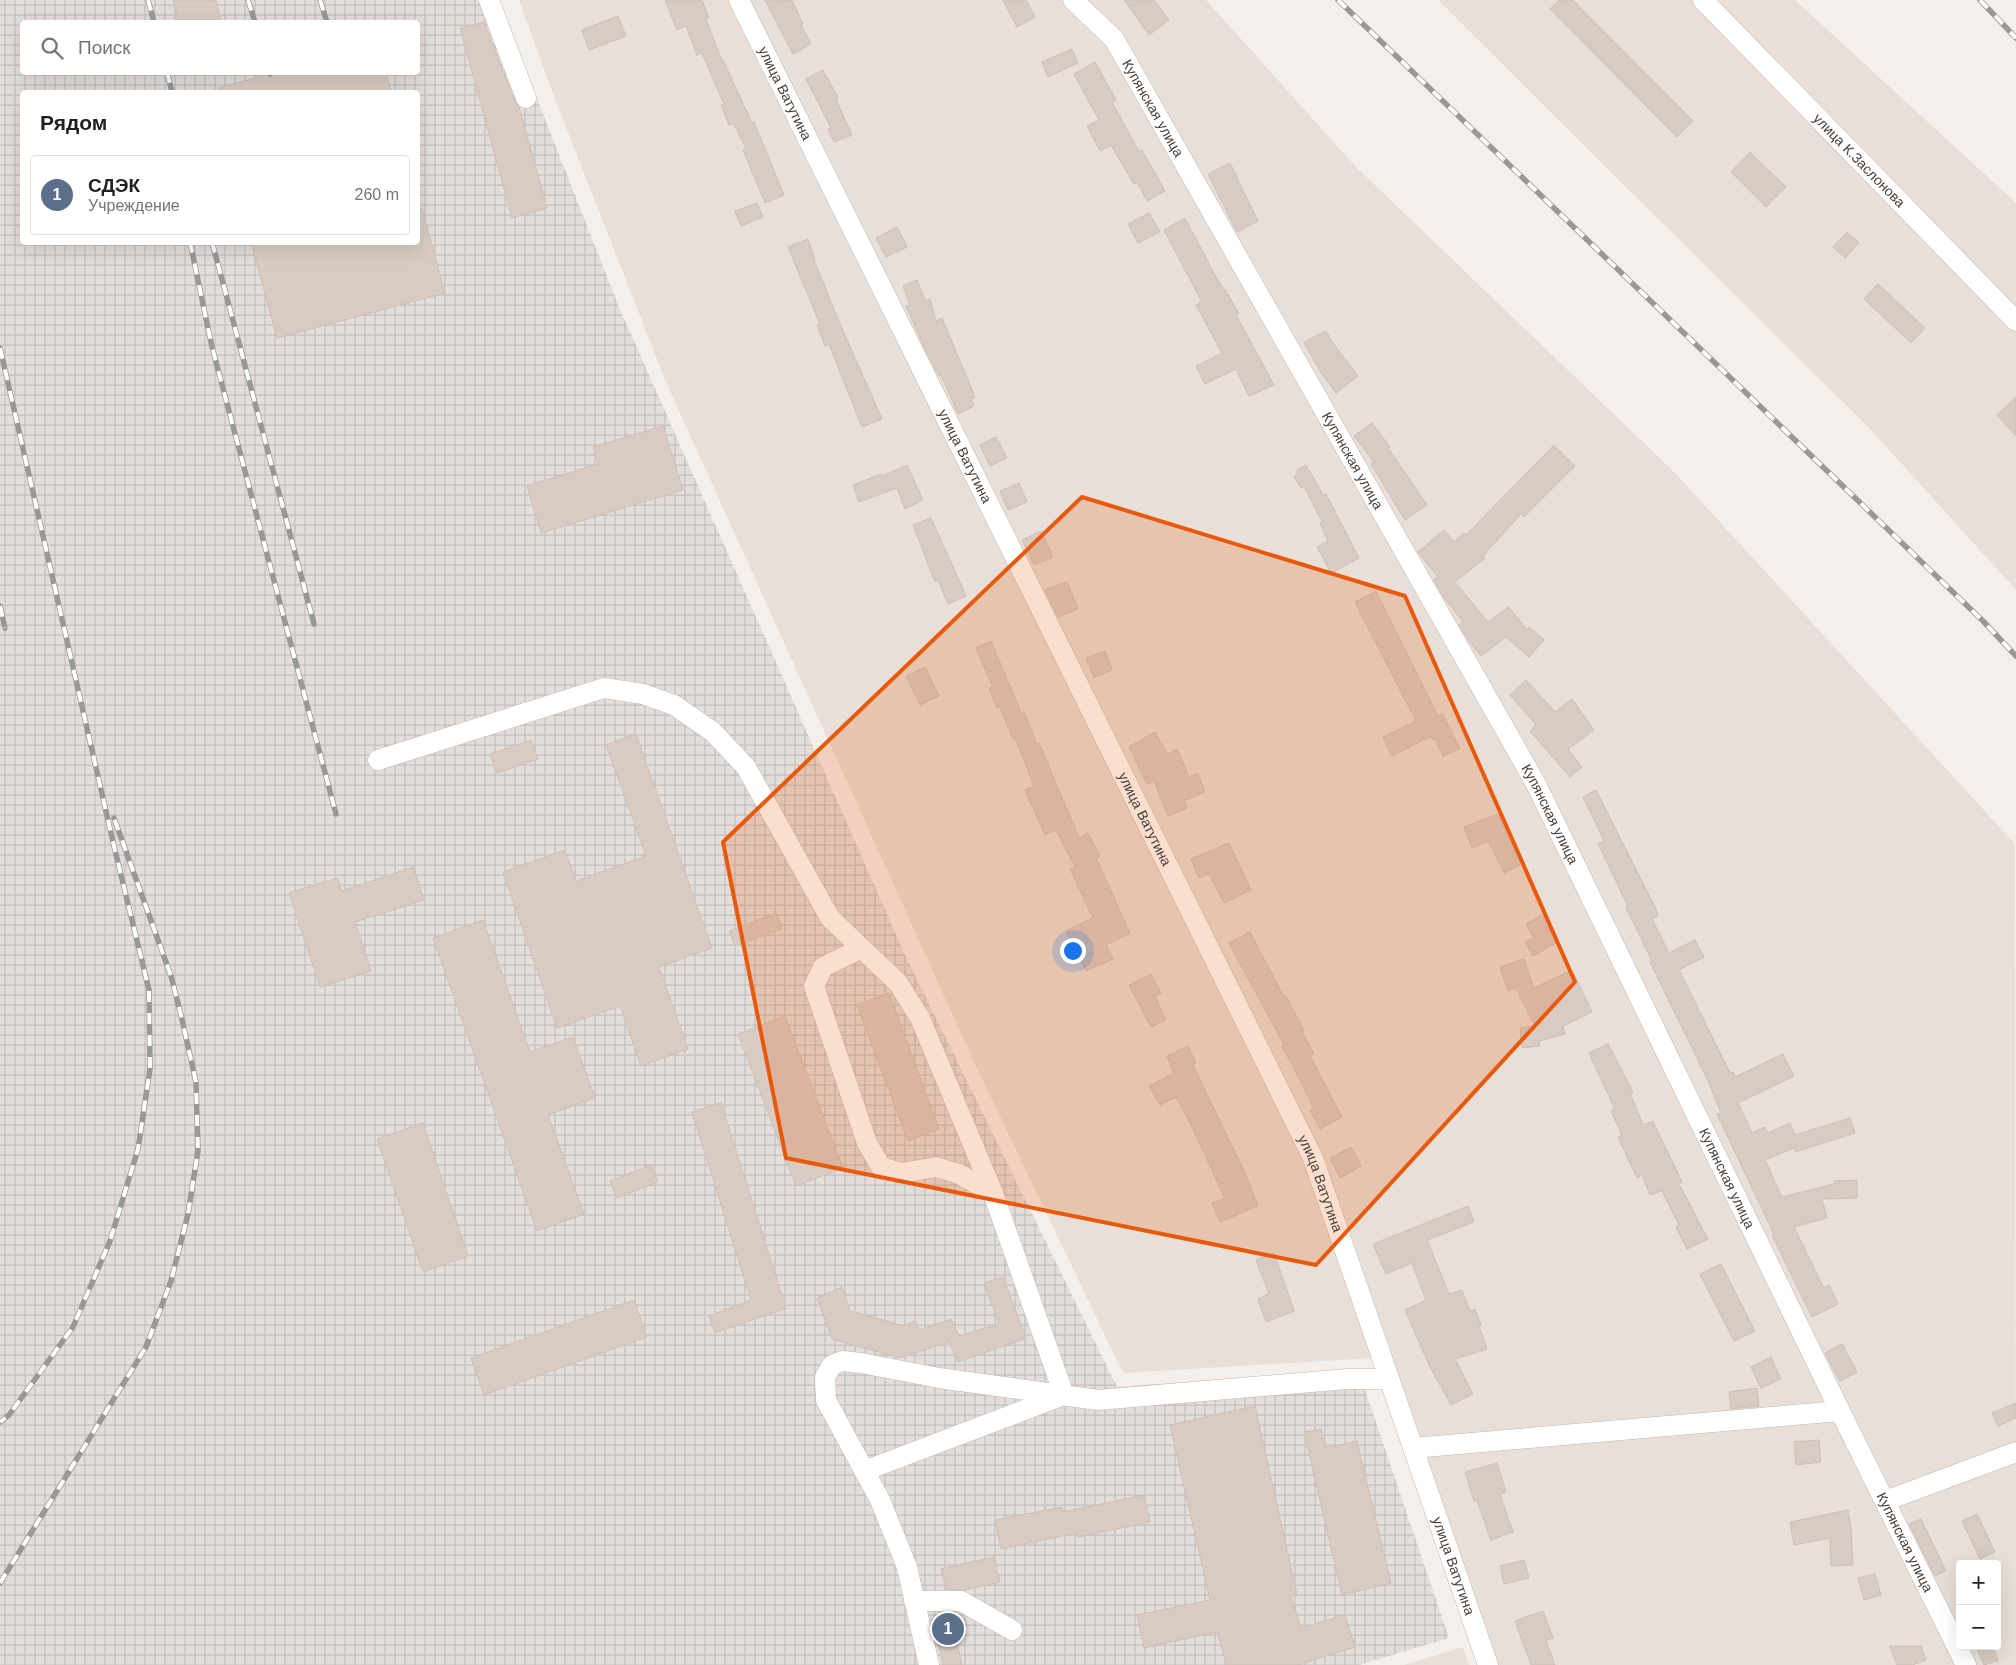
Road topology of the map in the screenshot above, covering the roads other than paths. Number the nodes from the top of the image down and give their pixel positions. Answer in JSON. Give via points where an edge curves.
{"nodes":[{"id":1,"x":490,"y":0,"type":"edge"},
{"id":2,"x":738,"y":0,"type":"edge"},
{"id":3,"x":1074,"y":0,"type":"edge"},
{"id":4,"x":1703,"y":0,"type":"edge"},
{"id":5,"x":526,"y":98,"type":"dead end"},
{"id":6,"x":2016,"y":321,"type":"edge"},
{"id":7,"x":378,"y":760,"type":"dead end"},
{"id":8,"x":862,"y":948,"type":"junction"},
{"id":9,"x":993,"y":1193,"type":"junction"},
{"id":10,"x":1389,"y":1378,"type":"junction"},
{"id":11,"x":1064,"y":1396,"type":"junction"},
{"id":12,"x":1840,"y":1411,"type":"junction"},
{"id":13,"x":1414,"y":1448,"type":"junction"},
{"id":14,"x":2016,"y":1452,"type":"edge"},
{"id":15,"x":864,"y":1471,"type":"junction"},
{"id":16,"x":1885,"y":1501,"type":"junction"},
{"id":17,"x":914,"y":1601,"type":"junction"},
{"id":18,"x":1012,"y":1630,"type":"dead end"},
{"id":19,"x":929,"y":1665,"type":"edge"},
{"id":20,"x":1488,"y":1665,"type":"edge"},
{"id":21,"x":1966,"y":1665,"type":"edge"}],
"edges":[{"from":1,"to":5,"type":"street"},
{"from":2,"to":10,"type":"street","name":"улица Ватутина","via":[[1313,1158]]},
{"from":3,"to":12,"type":"street","name":"Купянская улица","via":[[1114,38],[1536,784]]},
{"from":4,"to":6,"type":"street","name":"улица К.Заслонова"},
{"from":7,"to":8,"type":"street","via":[[604,688],[643,694],[674,705],[713,732],[746,766],[830,918]]},
{"from":8,"to":9,"type":"street","via":[[898,983],[920,1018]]},
{"from":8,"to":9,"type":"street","via":[[823,967],[814,986],[867,1143],[881,1167],[901,1173],[936,1167],[959,1174]]},
{"from":9,"to":11,"type":"street"},
{"from":10,"to":11,"type":"street","via":[[1098,1400]]},
{"from":10,"to":13,"type":"street","name":"улица Ватутина"},
{"from":11,"to":15,"type":"street"},
{"from":11,"to":15,"type":"street","via":[[842,1361],[832,1365],[825,1377],[826,1400]]},
{"from":12,"to":13,"type":"street"},
{"from":12,"to":16,"type":"street","name":"Купянская улица"},
{"from":13,"to":20,"type":"street","name":"улица Ватутина"},
{"from":14,"to":16,"type":"street"},
{"from":15,"to":17,"type":"street","via":[[880,1500],[907,1567]]},
{"from":16,"to":21,"type":"street","name":"Купянская улица"},
{"from":17,"to":18,"type":"street","via":[[961,1601]]},
{"from":17,"to":19,"type":"street"}]}
